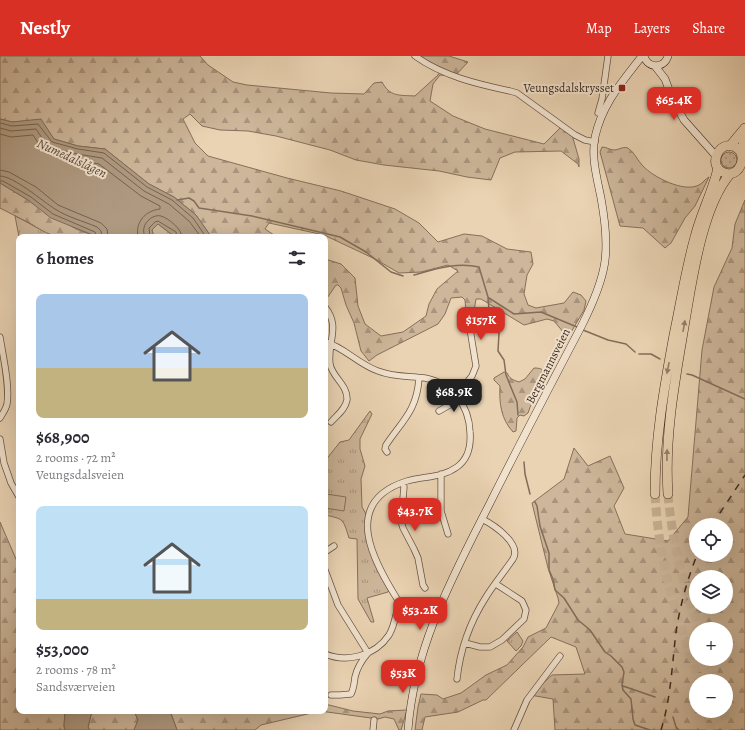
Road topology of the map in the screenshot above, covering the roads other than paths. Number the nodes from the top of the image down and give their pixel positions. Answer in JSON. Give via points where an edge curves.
{"nodes":[{"id":1,"x":415,"y":56,"type":"edge"},
{"id":2,"x":608,"y":56,"type":"edge"},
{"id":3,"x":643,"y":56,"type":"edge"},
{"id":4,"x":666,"y":59,"type":"edge"},
{"id":5,"x":652,"y":65,"type":"junction"},
{"id":6,"x":631,"y":70,"type":"junction"},
{"id":7,"x":665,"y":79,"type":"junction"},
{"id":8,"x":598,"y":114,"type":"dead end"},
{"id":9,"x":745,"y":128,"type":"edge"},
{"id":10,"x":702,"y":138,"type":"junction"},
{"id":11,"x":745,"y":138,"type":"edge"},
{"id":12,"x":594,"y":142,"type":"junction"},
{"id":13,"x":726,"y":147,"type":"junction"},
{"id":14,"x":741,"y":152,"type":"junction"},
{"id":15,"x":716,"y":156,"type":"junction"},
{"id":16,"x":718,"y":168,"type":"junction"},
{"id":17,"x":730,"y":174,"type":"junction"},
{"id":18,"x":328,"y":310,"type":"edge"},
{"id":19,"x":470,"y":330,"type":"dead end"},
{"id":20,"x":0,"y":337,"type":"edge"},
{"id":21,"x":328,"y":343,"type":"edge"},
{"id":22,"x":332,"y":344,"type":"junction"},
{"id":23,"x":3,"y":371,"type":"edge"},
{"id":24,"x":419,"y":378,"type":"junction"},
{"id":25,"x":459,"y":397,"type":"junction"},
{"id":26,"x":439,"y":411,"type":"dead end"},
{"id":27,"x":0,"y":418,"type":"edge"},
{"id":28,"x":331,"y":422,"type":"dead end"},
{"id":29,"x":0,"y":439,"type":"edge"},
{"id":30,"x":387,"y":452,"type":"dead end"},
{"id":31,"x":441,"y":474,"type":"junction"},
{"id":32,"x":403,"y":483,"type":"junction"},
{"id":33,"x":16,"y":492,"type":"edge"},
{"id":34,"x":655,"y":494,"type":"tunnel mouth"},
{"id":35,"x":668,"y":494,"type":"tunnel mouth"},
{"id":36,"x":482,"y":519,"type":"junction"},
{"id":37,"x":448,"y":534,"type":"dead end"},
{"id":38,"x":334,"y":546,"type":"dead end"},
{"id":39,"x":328,"y":550,"type":"edge"},
{"id":40,"x":328,"y":578,"type":"edge"},
{"id":41,"x":496,"y":584,"type":"junction"},
{"id":42,"x":425,"y":588,"type":"dead end"},
{"id":43,"x":399,"y":602,"type":"junction"},
{"id":44,"x":440,"y":608,"type":"junction"},
{"id":45,"x":465,"y":643,"type":"junction"},
{"id":46,"x":368,"y":653,"type":"junction"},
{"id":47,"x":328,"y":655,"type":"edge"},
{"id":48,"x":560,"y":656,"type":"dead end"},
{"id":49,"x":457,"y":679,"type":"dead end"},
{"id":50,"x":331,"y":695,"type":"dead end"},
{"id":51,"x":374,"y":720,"type":"dead end"},
{"id":52,"x":373,"y":730,"type":"edge"},
{"id":53,"x":408,"y":730,"type":"edge"},
{"id":54,"x":514,"y":730,"type":"edge"}],
"edges":[{"from":1,"to":12,"type":"street","via":[[465,80],[517,93],[575,135]]},
{"from":2,"to":8,"type":"street"},
{"from":3,"to":5,"type":"main road"},
{"from":3,"to":6,"type":"main road","name":"Bergmannsveien"},
{"from":4,"to":5,"type":"main road","via":[[660,66]]},
{"from":4,"to":7,"type":"main road"},
{"from":5,"to":6,"type":"main road"},
{"from":5,"to":7,"type":"main road"},
{"from":6,"to":12,"type":"main road","name":"Bergmannsveien","via":[[619,84],[608,104]]},
{"from":7,"to":10,"type":"main road","via":[[684,120]]},
{"from":9,"to":13,"type":"highway"},
{"from":10,"to":13,"type":"main road"},
{"from":10,"to":15,"type":"main road"},
{"from":11,"to":14,"type":"highway"},
{"from":12,"to":36,"type":"main road","name":"Bergmannsveien","via":[[594,162],[607,236],[602,278],[590,309]]},
{"from":13,"to":14,"type":"highway","via":[[736,148]]},
{"from":13,"to":15,"type":"highway"},
{"from":14,"to":17,"type":"highway","via":[[742,165],[738,171]]},
{"from":15,"to":16,"type":"highway"},
{"from":16,"to":17,"type":"highway"},
{"from":16,"to":34,"type":"highway","one_way":true,"via":[[695,237],[684,283],[659,423]]},
{"from":35,"to":17,"type":"highway","one_way":true,"via":[[670,414],[691,287],[709,215],[720,188]]},
{"from":18,"to":22,"type":"street","via":[[333,325]]},
{"from":19,"to":25,"type":"street","via":[[476,366]]},
{"from":20,"to":23,"type":"street"},
{"from":21,"to":22,"type":"street"},
{"from":22,"to":24,"type":"street","via":[[376,371]]},
{"from":22,"to":28,"type":"street","via":[[330,365],[344,386],[347,397],[344,408]]},
{"from":23,"to":27,"type":"street","via":[[8,393],[5,412]]},
{"from":24,"to":25,"type":"street","via":[[437,382]]},
{"from":24,"to":30,"type":"street","via":[[416,401],[386,446]]},
{"from":25,"to":26,"type":"street"},
{"from":25,"to":31,"type":"street","via":[[469,419],[470,445],[458,466]]},
{"from":29,"to":33,"type":"street","via":[[4,463]]},
{"from":31,"to":32,"type":"street"},
{"from":31,"to":37,"type":"street","via":[[441,511]]},
{"from":32,"to":42,"type":"street","via":[[401,521],[416,554]]},
{"from":32,"to":43,"type":"street","via":[[387,490],[376,500],[369,513],[367,526],[370,544]]},
{"from":36,"to":41,"type":"street","via":[[499,530],[516,550],[515,556]]},
{"from":36,"to":44,"type":"main road","name":"Bergmannsveien"},
{"from":38,"to":39,"type":"street"},
{"from":40,"to":46,"type":"street","via":[[338,605]]},
{"from":41,"to":45,"type":"street","via":[[480,608]]},
{"from":41,"to":45,"type":"street","via":[[522,601],[526,610],[524,619],[493,646],[483,648]]},
{"from":43,"to":44,"type":"street","via":[[424,602]]},
{"from":43,"to":46,"type":"street","via":[[389,634],[380,645]]},
{"from":44,"to":53,"type":"main road","name":"Bergmannsveien","via":[[420,661],[411,698]]},
{"from":45,"to":49,"type":"street"},
{"from":46,"to":47,"type":"street","via":[[349,658]]},
{"from":46,"to":50,"type":"street","via":[[360,664],[351,694]]},
{"from":48,"to":54,"type":"street","via":[[527,700]]},
{"from":51,"to":52,"type":"street"}]}
